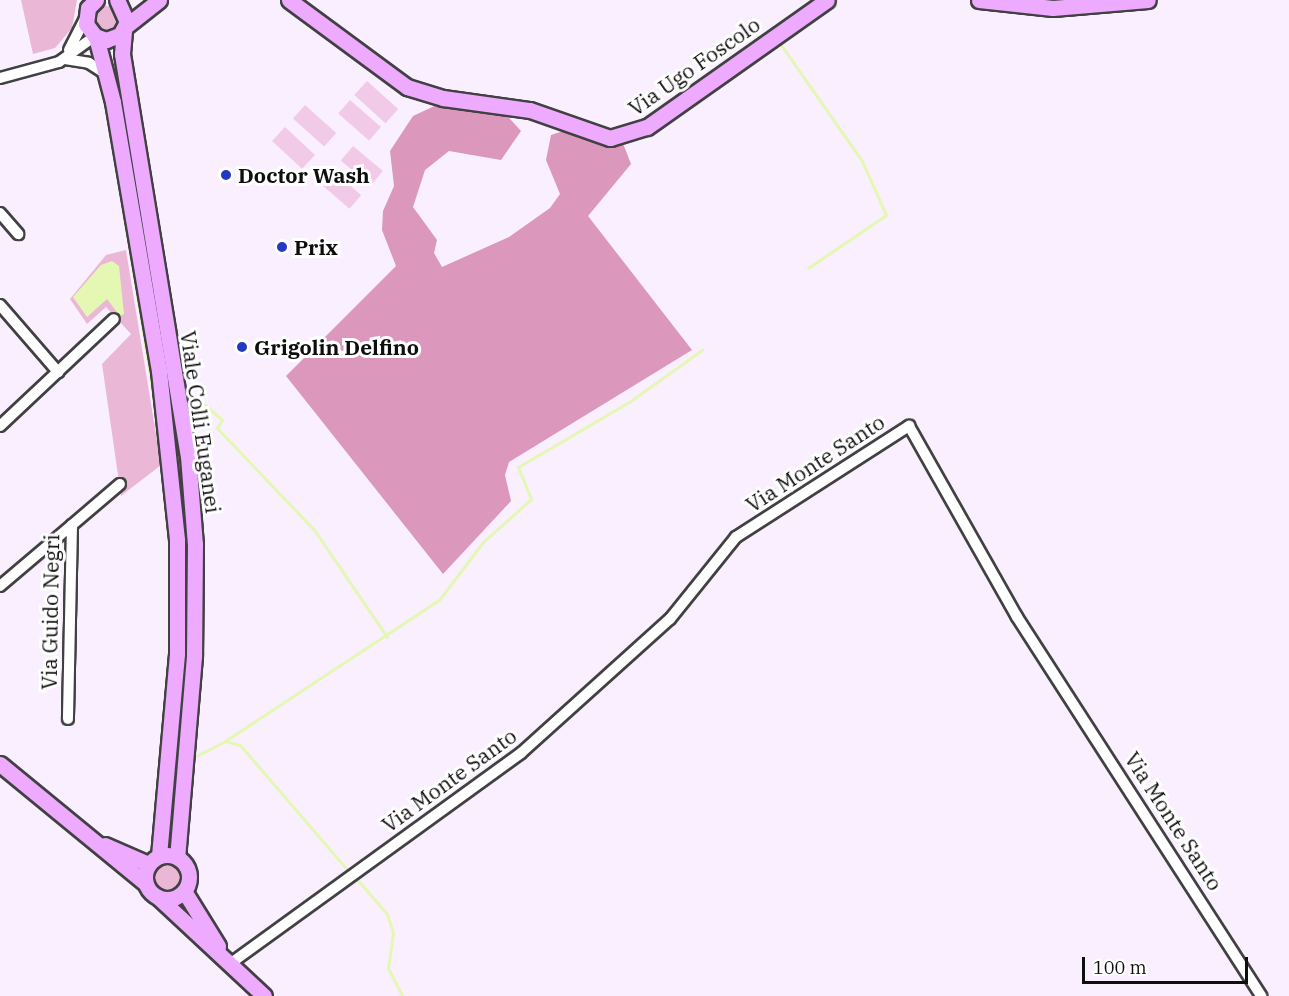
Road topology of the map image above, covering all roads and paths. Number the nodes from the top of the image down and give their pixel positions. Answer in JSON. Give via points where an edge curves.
{"nodes":[{"id":1,"x":117,"y":0,"type":"edge"},
{"id":2,"x":158,"y":0,"type":"edge"},
{"id":3,"x":289,"y":0,"type":"edge"},
{"id":4,"x":827,"y":0,"type":"edge"},
{"id":5,"x":979,"y":0,"type":"edge"},
{"id":6,"x":1148,"y":0,"type":"edge"},
{"id":7,"x":90,"y":7,"type":"edge"},
{"id":8,"x":125,"y":29,"type":"junction"},
{"id":9,"x":96,"y":37,"type":"junction"},
{"id":10,"x":65,"y":59,"type":"junction"},
{"id":11,"x":107,"y":75,"type":"junction"},
{"id":12,"x":0,"y":78,"type":"edge"},
{"id":13,"x":0,"y":213,"type":"edge"},
{"id":14,"x":18,"y":234,"type":"dead end"},
{"id":15,"x":0,"y":306,"type":"edge"},
{"id":16,"x":114,"y":318,"type":"dead end"},
{"id":17,"x":58,"y":372,"type":"junction"},
{"id":18,"x":0,"y":426,"type":"edge"},
{"id":19,"x":120,"y":484,"type":"dead end"},
{"id":20,"x":72,"y":525,"type":"junction"},
{"id":21,"x":0,"y":586,"type":"edge"},
{"id":22,"x":68,"y":719,"type":"dead end"},
{"id":23,"x":0,"y":764,"type":"edge"},
{"id":24,"x":94,"y":839,"type":"junction"},
{"id":25,"x":177,"y":857,"type":"junction"},
{"id":26,"x":154,"y":860,"type":"junction"},
{"id":27,"x":145,"y":884,"type":"junction"},
{"id":28,"x":184,"y":891,"type":"junction"},
{"id":29,"x":158,"y":897,"type":"junction"},
{"id":30,"x":231,"y":963,"type":"junction"},
{"id":31,"x":264,"y":996,"type":"edge"},
{"id":32,"x":1261,"y":996,"type":"edge"}],
"edges":[{"from":1,"to":2,"type":"main road"},
{"from":1,"to":8,"type":"main road","name":"Viale Colli Euganei","via":[[127,12]]},
{"from":2,"to":8,"type":"main road"},
{"from":3,"to":4,"type":"main road","name":"Via Ugo Foscolo","via":[[407,87],[443,98],[530,110],[610,138],[647,127]]},
{"from":5,"to":6,"type":"main road","via":[[1053,8]]},
{"from":7,"to":9,"type":"main road","name":"Viale Colli Euganei"},
{"from":7,"to":10,"type":"street"},
{"from":8,"to":9,"type":"main road","via":[[111,39]]},
{"from":8,"to":25,"type":"main road","name":"Viale Colli Euganei","via":[[122,54],[189,456],[195,544],[194,656]]},
{"from":9,"to":10,"type":"street"},
{"from":9,"to":11,"type":"main road","name":"Viale Colli Euganei"},
{"from":10,"to":11,"type":"street","via":[[89,63]]},
{"from":10,"to":12,"type":"street"},
{"from":11,"to":26,"type":"main road","name":"Viale Colli Euganei","via":[[159,371],[177,540],[177,654]]},
{"from":13,"to":14,"type":"street"},
{"from":15,"to":17,"type":"street"},
{"from":16,"to":17,"type":"street"},
{"from":17,"to":18,"type":"street"},
{"from":19,"to":20,"type":"street"},
{"from":20,"to":21,"type":"street","name":"Via Guido Negri"},
{"from":20,"to":22,"type":"street","name":"Via Guido Negri"},
{"from":23,"to":24,"type":"main road"},
{"from":24,"to":26,"type":"main road"},
{"from":24,"to":27,"type":"main road"},
{"from":25,"to":26,"type":"main road"},
{"from":25,"to":28,"type":"main road","via":[[189,872]]},
{"from":26,"to":27,"type":"main road"},
{"from":27,"to":29,"type":"main road"},
{"from":28,"to":29,"type":"main road","via":[[172,898]]},
{"from":28,"to":30,"type":"main road"},
{"from":29,"to":30,"type":"main road"},
{"from":30,"to":31,"type":"main road"},
{"from":30,"to":32,"type":"street","name":"Via Monte Santo","via":[[521,753],[670,619],[736,537],[909,426],[1017,617],[1196,887]]}]}
